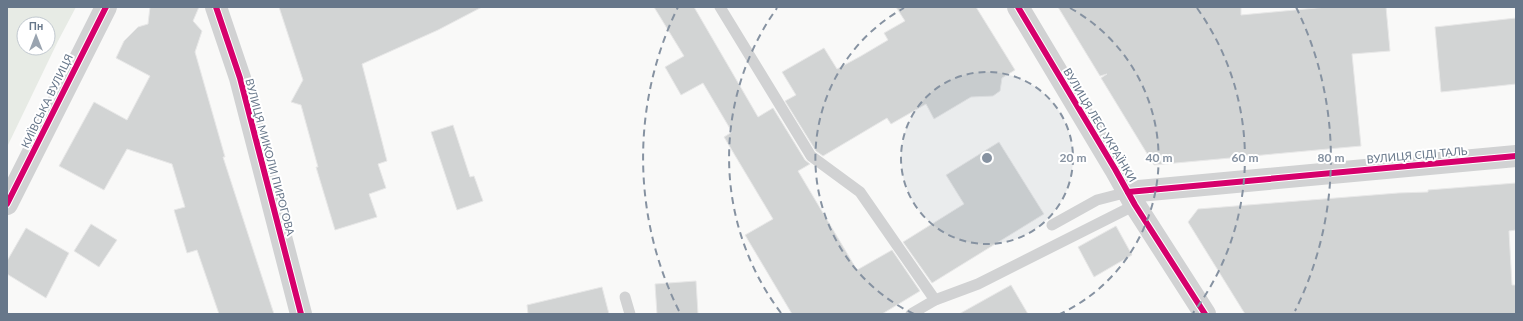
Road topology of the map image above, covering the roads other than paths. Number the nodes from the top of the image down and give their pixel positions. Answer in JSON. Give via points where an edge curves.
{"nodes":[{"id":1,"x":106,"y":7,"type":"edge"},
{"id":2,"x":216,"y":7,"type":"edge"},
{"id":3,"x":720,"y":7,"type":"edge"},
{"id":4,"x":1018,"y":7,"type":"edge"},
{"id":5,"x":1516,"y":156,"type":"edge"},
{"id":6,"x":1131,"y":198,"type":"junction"},
{"id":7,"x":7,"y":204,"type":"edge"},
{"id":8,"x":1052,"y":225,"type":"dead end"},
{"id":9,"x":625,"y":297,"type":"dead end"},
{"id":10,"x":935,"y":300,"type":"junction"},
{"id":11,"x":301,"y":314,"type":"edge"},
{"id":12,"x":630,"y":314,"type":"edge"},
{"id":13,"x":911,"y":314,"type":"edge"},
{"id":14,"x":1205,"y":314,"type":"edge"}],
"edges":[{"from":1,"to":7,"type":"street","name":"КИЇВСЬКА ВУЛИЦЯ"},
{"from":2,"to":11,"type":"street","name":"ВУЛИЦЯ МИКОЛИ ПИРОГОВА","via":[[240,78]]},
{"from":3,"to":10,"type":"lane","via":[[811,156],[860,192]]},
{"from":4,"to":6,"type":"street","name":"ВУЛИЦЯ ЛЕСІ УКРАЇНКИ"},
{"from":5,"to":6,"type":"street","name":"ВУЛИЦЯ СІДІ ТАЛЬ"},
{"from":6,"to":8,"type":"lane","via":[[1097,200]]},
{"from":6,"to":10,"type":"lane","via":[[978,284]]},
{"from":6,"to":14,"type":"street","name":"ВУЛИЦЯ ЛЕСІ УКРАЇНКИ"},
{"from":9,"to":12,"type":"lane"},
{"from":10,"to":13,"type":"lane"}]}
